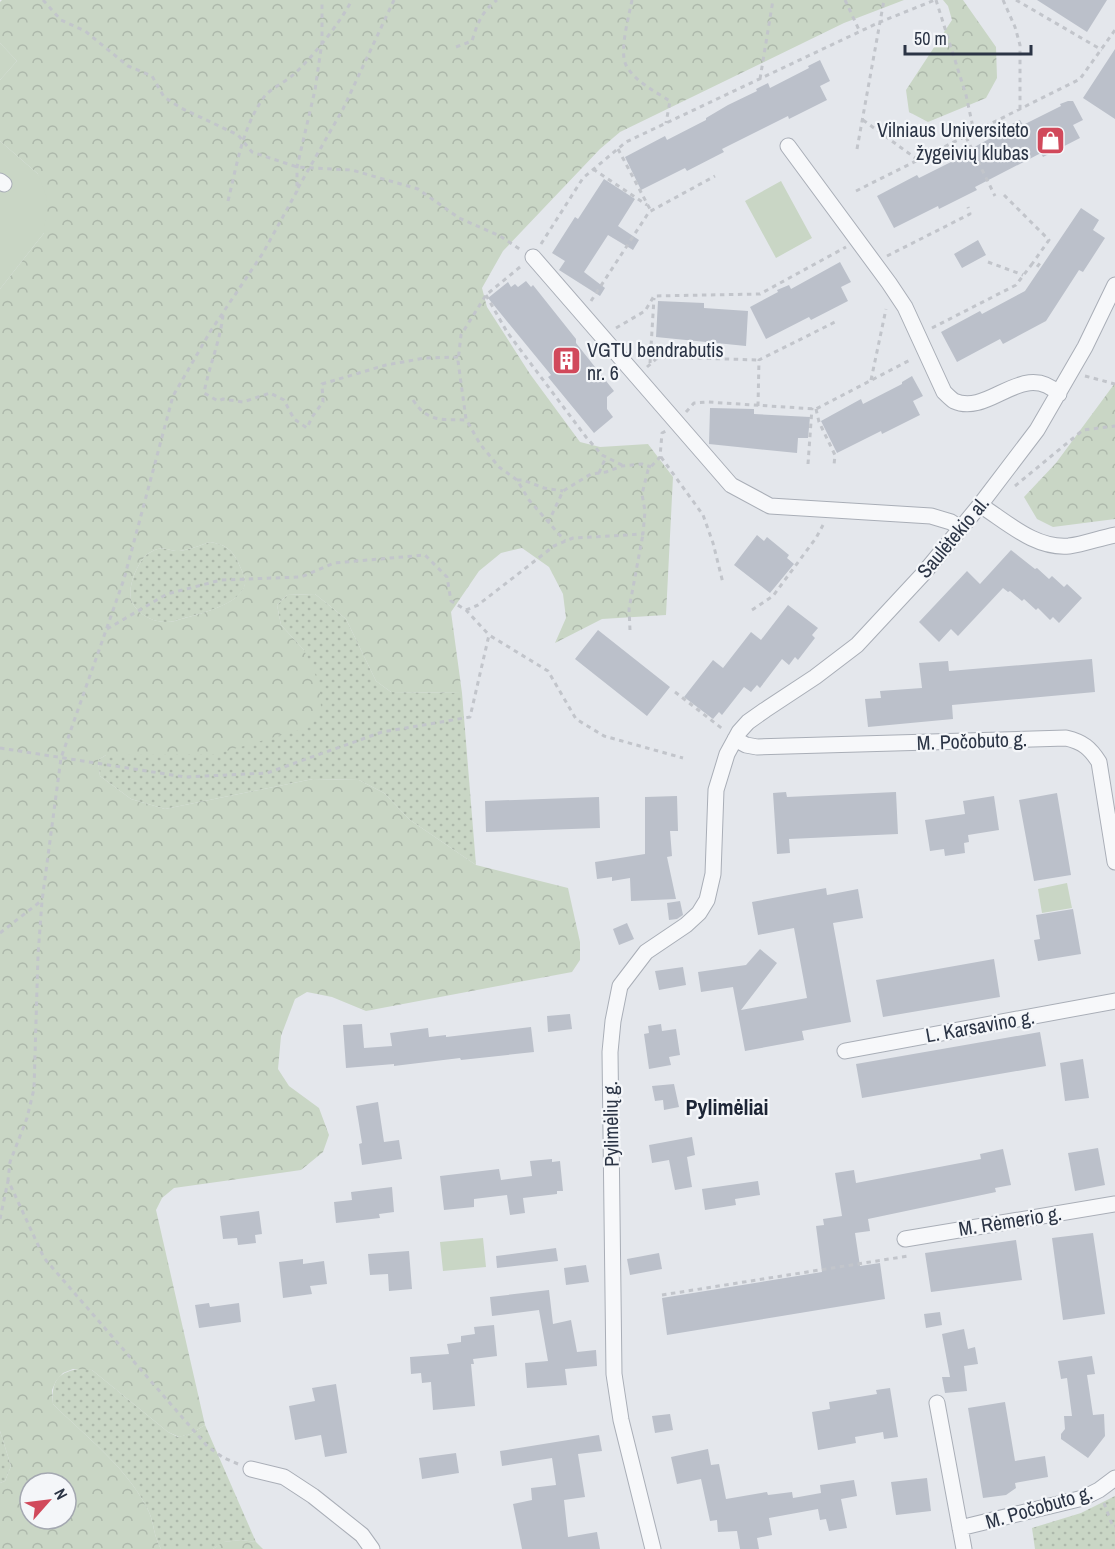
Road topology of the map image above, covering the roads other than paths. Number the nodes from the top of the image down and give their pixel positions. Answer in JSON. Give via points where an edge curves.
{"nodes":[{"id":1,"x":788,"y":146,"type":"dead end"},
{"id":2,"x":532,"y":257,"type":"road end"},
{"id":3,"x":1115,"y":285,"type":"edge"},
{"id":4,"x":1059,"y":394,"type":"junction"},
{"id":5,"x":984,"y":500,"type":"junction"},
{"id":6,"x":960,"y":528,"type":"junction"},
{"id":7,"x":1115,"y":535,"type":"edge"},
{"id":8,"x":735,"y":739,"type":"junction"},
{"id":9,"x":1115,"y":862,"type":"edge"},
{"id":10,"x":1115,"y":1001,"type":"edge"},
{"id":11,"x":845,"y":1051,"type":"dead end"},
{"id":12,"x":1115,"y":1204,"type":"edge"},
{"id":13,"x":905,"y":1239,"type":"dead end"},
{"id":14,"x":937,"y":1403,"type":"dead end"},
{"id":15,"x":251,"y":1469,"type":"road end"},
{"id":16,"x":1115,"y":1478,"type":"edge"},
{"id":17,"x":960,"y":1528,"type":"junction"},
{"id":18,"x":372,"y":1549,"type":"edge"},
{"id":19,"x":653,"y":1549,"type":"edge"},
{"id":20,"x":964,"y":1549,"type":"edge"}],
"edges":[{"from":1,"to":4,"type":"street","via":[[905,307],[944,392],[954,401],[965,403],[978,402],[1023,383],[1051,387]]},
{"from":2,"to":6,"type":"street","via":[[731,485],[770,506],[931,516]]},
{"from":3,"to":4,"type":"street","name":"Saulėtekio al."},
{"from":4,"to":5,"type":"street","name":"Saulėtekio al."},
{"from":5,"to":6,"type":"street","name":"Saulėtekio al."},
{"from":5,"to":7,"type":"street","via":[[1037,542],[1069,546]]},
{"from":6,"to":8,"type":"street","name":"Saulėtekio al.","via":[[856,645],[815,678],[756,716]]},
{"from":8,"to":9,"type":"street","name":"M. Počobuto g.","via":[[757,747],[1066,738],[1080,741],[1099,762]]},
{"from":8,"to":19,"type":"street","name":"Pylimėlių g.","via":[[716,790],[712,884],[707,900],[686,925],[646,952],[620,986],[613,1021],[610,1052],[614,1374],[621,1420]]},
{"from":10,"to":11,"type":"street","name":"L. Karsavino g."},
{"from":12,"to":13,"type":"street","name":"M. Rėmerio g."},
{"from":14,"to":17,"type":"street"},
{"from":15,"to":18,"type":"street","via":[[284,1477],[313,1496],[350,1524]]},
{"from":16,"to":17,"type":"street","name":"M. Počobuto g.","via":[[1099,1490],[1061,1505]]},
{"from":17,"to":20,"type":"street"}]}
